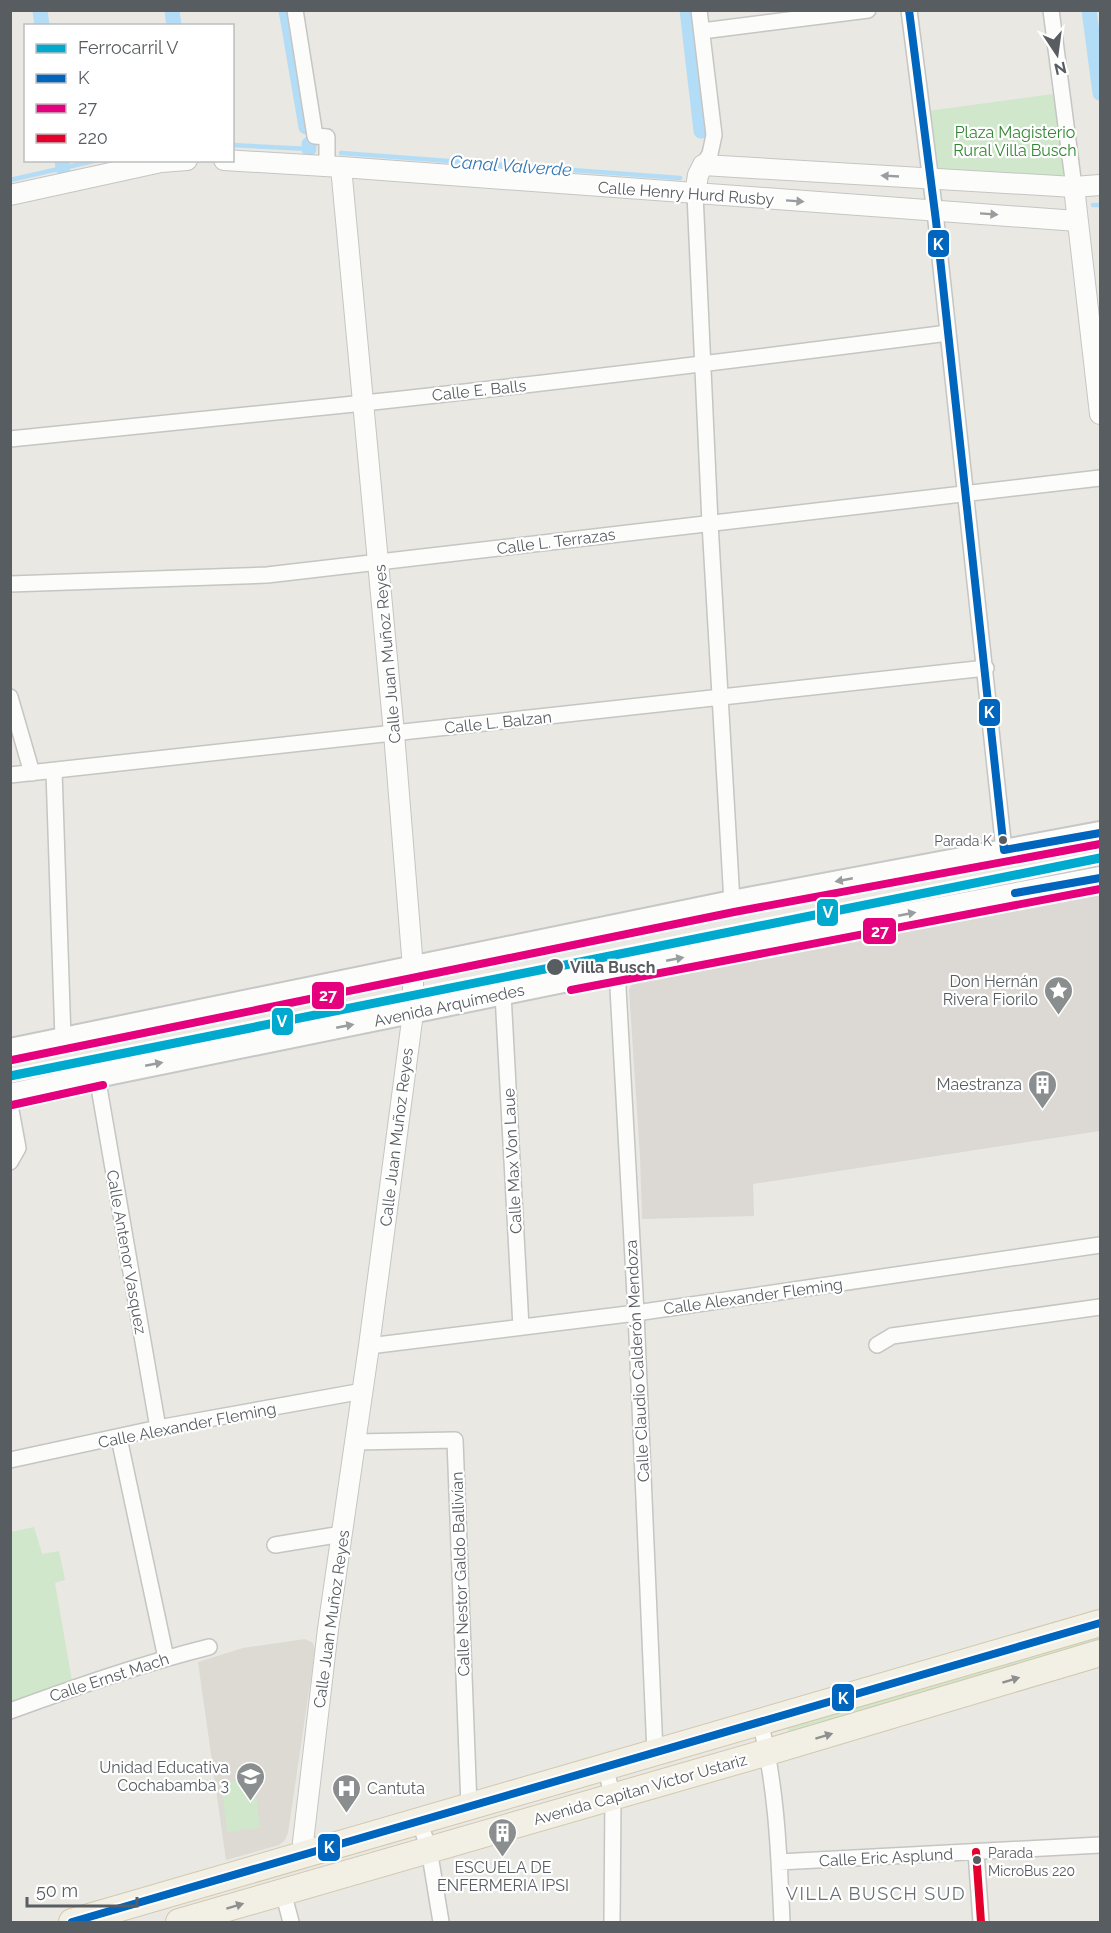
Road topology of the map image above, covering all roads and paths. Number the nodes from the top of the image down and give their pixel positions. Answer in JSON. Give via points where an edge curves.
{"nodes":[{"id":1,"x":295,"y":10,"type":"edge"},
{"id":2,"x":699,"y":10,"type":"edge"},
{"id":3,"x":868,"y":10,"type":"edge"},
{"id":4,"x":909,"y":10,"type":"edge"},
{"id":5,"x":1052,"y":10,"type":"edge"},
{"id":6,"x":702,"y":31,"type":"junction"},
{"id":7,"x":234,"y":161,"type":"edge"},
{"id":8,"x":161,"y":162,"type":"edge"},
{"id":9,"x":703,"y":165,"type":"junction"},
{"id":10,"x":334,"y":167,"type":"junction"},
{"id":11,"x":930,"y":178,"type":"junction"},
{"id":12,"x":1101,"y":185,"type":"edge"},
{"id":13,"x":1074,"y":187,"type":"junction"},
{"id":14,"x":695,"y":194,"type":"junction"},
{"id":15,"x":10,"y":195,"type":"edge"},
{"id":16,"x":935,"y":210,"type":"junction"},
{"id":17,"x":1077,"y":221,"type":"junction"},
{"id":18,"x":948,"y":333,"type":"junction"},
{"id":19,"x":703,"y":364,"type":"junction"},
{"id":20,"x":362,"y":403,"type":"junction"},
{"id":21,"x":1101,"y":414,"type":"edge"},
{"id":22,"x":10,"y":439,"type":"edge"},
{"id":23,"x":1101,"y":478,"type":"edge"},
{"id":24,"x":967,"y":495,"type":"junction"},
{"id":25,"x":710,"y":523,"type":"junction"},
{"id":26,"x":380,"y":561,"type":"junction"},
{"id":27,"x":10,"y":584,"type":"edge"},
{"id":28,"x":986,"y":668,"type":"junction"},
{"id":29,"x":10,"y":697,"type":"edge"},
{"id":30,"x":720,"y":698,"type":"junction"},
{"id":31,"x":394,"y":733,"type":"junction"},
{"id":32,"x":54,"y":771,"type":"junction"},
{"id":33,"x":32,"y":773,"type":"junction"},
{"id":34,"x":10,"y":775,"type":"edge"},
{"id":35,"x":1101,"y":833,"type":"edge"},
{"id":36,"x":1004,"y":850,"type":"junction"},
{"id":37,"x":1101,"y":878,"type":"edge"},
{"id":38,"x":732,"y":902,"type":"junction"},
{"id":39,"x":413,"y":968,"type":"junction"},
{"id":40,"x":617,"y":970,"type":"junction"},
{"id":41,"x":503,"y":994,"type":"junction"},
{"id":42,"x":413,"y":1013,"type":"junction"},
{"id":43,"x":63,"y":1039,"type":"junction"},
{"id":44,"x":10,"y":1050,"type":"edge"},
{"id":45,"x":97,"y":1076,"type":"junction"},
{"id":46,"x":10,"y":1095,"type":"edge"},
{"id":47,"x":10,"y":1105,"type":"edge"},
{"id":48,"x":10,"y":1162,"type":"edge"},
{"id":49,"x":1101,"y":1245,"type":"edge"},
{"id":50,"x":1101,"y":1306,"type":"edge"},
{"id":51,"x":636,"y":1313,"type":"junction"},
{"id":52,"x":521,"y":1327,"type":"junction"},
{"id":53,"x":877,"y":1345,"type":"dead end"},
{"id":54,"x":369,"y":1346,"type":"junction"},
{"id":55,"x":363,"y":1391,"type":"junction"},
{"id":56,"x":158,"y":1428,"type":"junction"},
{"id":57,"x":119,"y":1438,"type":"junction"},
{"id":58,"x":356,"y":1442,"type":"junction"},
{"id":59,"x":10,"y":1460,"type":"edge"},
{"id":60,"x":342,"y":1534,"type":"junction"},
{"id":61,"x":275,"y":1545,"type":"dead end"},
{"id":62,"x":1101,"y":1623,"type":"edge"},
{"id":63,"x":209,"y":1647,"type":"dead end"},
{"id":64,"x":1101,"y":1653,"type":"edge"},
{"id":65,"x":166,"y":1658,"type":"junction"},
{"id":66,"x":10,"y":1711,"type":"edge"},
{"id":67,"x":760,"y":1722,"type":"junction"},
{"id":68,"x":655,"y":1752,"type":"junction"},
{"id":69,"x":768,"y":1752,"type":"junction"},
{"id":70,"x":605,"y":1767,"type":"junction"},
{"id":71,"x":613,"y":1797,"type":"junction"},
{"id":72,"x":469,"y":1806,"type":"junction"},
{"id":73,"x":418,"y":1821,"type":"junction"},
{"id":74,"x":1101,"y":1845,"type":"edge"},
{"id":75,"x":429,"y":1850,"type":"junction"},
{"id":76,"x":976,"y":1852,"type":"junction"},
{"id":77,"x":305,"y":1853,"type":"junction"},
{"id":78,"x":779,"y":1862,"type":"junction"},
{"id":79,"x":283,"y":1892,"type":"junction"},
{"id":80,"x":72,"y":1923,"type":"edge"},
{"id":81,"x":179,"y":1923,"type":"edge"},
{"id":82,"x":291,"y":1923,"type":"edge"},
{"id":83,"x":441,"y":1923,"type":"edge"},
{"id":84,"x":612,"y":1923,"type":"edge"},
{"id":85,"x":782,"y":1923,"type":"edge"},
{"id":86,"x":981,"y":1923,"type":"edge"}],
"edges":[{"from":1,"to":10,"type":"street","via":[[321,137]]},
{"from":2,"to":6,"type":"street"},
{"from":3,"to":6,"type":"street"},
{"from":4,"to":11,"type":"street"},
{"from":5,"to":13,"type":"street"},
{"from":6,"to":9,"type":"street","via":[[714,135]]},
{"from":7,"to":10,"type":"street","name":"Calle Henry Hurd Rusby"},
{"from":8,"to":15,"type":"street"},
{"from":11,"to":9,"type":"street","name":"Calle Henry Hurd Rusby","one_way":true},
{"from":9,"to":14,"type":"street"},
{"from":10,"to":14,"type":"street","name":"Calle Henry Hurd Rusby"},
{"from":10,"to":20,"type":"street","name":"Calle Juan Muñoz Reyes"},
{"from":11,"to":13,"type":"street","name":"Calle Henry Hurd Rusby"},
{"from":11,"to":16,"type":"street"},
{"from":12,"to":13,"type":"street","name":"Calle Henry Hurd Rusby"},
{"from":13,"to":17,"type":"street"},
{"from":14,"to":16,"type":"street","name":"Calle Henry Hurd Rusby","one_way":true},
{"from":14,"to":19,"type":"street"},
{"from":16,"to":17,"type":"street","name":"Calle Henry Hurd Rusby","one_way":true},
{"from":16,"to":18,"type":"street"},
{"from":17,"to":21,"type":"street"},
{"from":18,"to":19,"type":"street","name":"Calle E. Balls"},
{"from":18,"to":24,"type":"street"},
{"from":19,"to":20,"type":"street","name":"Calle E. Balls"},
{"from":19,"to":25,"type":"street"},
{"from":20,"to":22,"type":"street","name":"Calle E. Balls"},
{"from":20,"to":26,"type":"street","name":"Calle Juan Muñoz Reyes"},
{"from":23,"to":24,"type":"street","name":"Calle L. Terrazas"},
{"from":24,"to":25,"type":"street","name":"Calle L. Terrazas"},
{"from":24,"to":28,"type":"street"},
{"from":25,"to":26,"type":"street","name":"Calle L. Terrazas"},
{"from":25,"to":30,"type":"street"},
{"from":26,"to":27,"type":"street","name":"Calle L. Terrazas","via":[[267,575]]},
{"from":26,"to":31,"type":"street","name":"Calle Juan Muñoz Reyes"},
{"from":28,"to":30,"type":"street","name":"Calle L. Balzan"},
{"from":28,"to":36,"type":"street"},
{"from":29,"to":33,"type":"street"},
{"from":30,"to":31,"type":"street","name":"Calle L. Balzan"},
{"from":30,"to":38,"type":"street"},
{"from":31,"to":32,"type":"street","name":"Calle L. Balzan"},
{"from":31,"to":39,"type":"street","name":"Calle Juan Muñoz Reyes"},
{"from":32,"to":33,"type":"street","name":"Calle L. Balzan"},
{"from":32,"to":43,"type":"street"},
{"from":33,"to":34,"type":"street","name":"Calle L. Balzan"},
{"from":35,"to":36,"type":"main road"},
{"from":36,"to":38,"type":"main road","one_way":true},
{"from":40,"to":37,"type":"main road","name":"Avenida Arquímedes","one_way":true},
{"from":38,"to":39,"type":"main road"},
{"from":39,"to":42,"type":"street","name":"Calle Juan Muñoz Reyes"},
{"from":39,"to":43,"type":"main road"},
{"from":40,"to":41,"type":"main road","name":"Avenida Arquímedes"},
{"from":40,"to":51,"type":"street","name":"Calle Claudio Calderón Mendoza"},
{"from":41,"to":42,"type":"main road","name":"Avenida Arquímedes"},
{"from":41,"to":52,"type":"street","name":"Calle Max Von Laue"},
{"from":45,"to":42,"type":"main road","name":"Avenida Arquímedes","one_way":true},
{"from":42,"to":54,"type":"street","name":"Calle Juan Muñoz Reyes"},
{"from":43,"to":44,"type":"main road"},
{"from":45,"to":46,"type":"main road","name":"Avenida Arquímedes"},
{"from":45,"to":56,"type":"street","name":"Calle Antenor Vasquez"},
{"from":47,"to":48,"type":"street","via":[[18,1148]]},
{"from":49,"to":51,"type":"street","name":"Calle Alexander Fleming"},
{"from":50,"to":53,"type":"street","via":[[892,1336]]},
{"from":51,"to":52,"type":"street","name":"Calle Alexander Fleming"},
{"from":51,"to":68,"type":"street","name":"Calle Claudio Calderón Mendoza"},
{"from":52,"to":54,"type":"street","name":"Calle Alexander Fleming"},
{"from":54,"to":55,"type":"street","name":"Calle Juan Muñoz Reyes"},
{"from":55,"to":56,"type":"street","name":"Calle Alexander Fleming"},
{"from":55,"to":58,"type":"street","name":"Calle Juan Muñoz Reyes"},
{"from":56,"to":57,"type":"street","name":"Calle Alexander Fleming"},
{"from":57,"to":59,"type":"street","name":"Calle Alexander Fleming"},
{"from":57,"to":65,"type":"street"},
{"from":58,"to":60,"type":"street","name":"Calle Juan Muñoz Reyes"},
{"from":58,"to":72,"type":"street","name":"Calle Nestor Galdo Ballivían","via":[[455,1440]]},
{"from":60,"to":61,"type":"street"},
{"from":60,"to":77,"type":"street","name":"Calle Juan Muñoz Reyes","via":[[304,1831]]},
{"from":62,"to":67,"type":"main road","name":"Avenida Capitan Víctor Ustariz"},
{"from":63,"to":65,"type":"street","name":"Calle Ernst Mach"},
{"from":69,"to":64,"type":"main road","name":"Avenida Capitan Víctor Ustariz","one_way":true},
{"from":65,"to":66,"type":"street","name":"Calle Ernst Mach"},
{"from":67,"to":68,"type":"main road","name":"Avenida Capitan Víctor Ustariz"},
{"from":67,"to":69,"type":"street"},
{"from":68,"to":70,"type":"main road","name":"Avenida Capitan Víctor Ustariz"},
{"from":69,"to":71,"type":"main road","name":"Avenida Capitan Víctor Ustariz"},
{"from":69,"to":78,"type":"street"},
{"from":70,"to":71,"type":"street"},
{"from":70,"to":72,"type":"main road","name":"Avenida Capitan Víctor Ustariz"},
{"from":71,"to":75,"type":"main road","name":"Avenida Capitan Víctor Ustariz"},
{"from":71,"to":84,"type":"street"},
{"from":72,"to":73,"type":"main road","name":"Avenida Capitan Víctor Ustariz"},
{"from":73,"to":75,"type":"street"},
{"from":73,"to":77,"type":"main road","name":"Avenida Capitan Víctor Ustariz"},
{"from":74,"to":76,"type":"street","name":"Calle Eric Asplund"},
{"from":75,"to":79,"type":"main road","name":"Avenida Capitan Víctor Ustariz"},
{"from":75,"to":83,"type":"street"},
{"from":76,"to":78,"type":"street","name":"Calle Eric Asplund"},
{"from":76,"to":86,"type":"street"},
{"from":77,"to":80,"type":"main road","name":"Avenida Capitan Víctor Ustariz"},
{"from":78,"to":85,"type":"street"},
{"from":81,"to":79,"type":"main road","name":"Avenida Capitan Víctor Ustariz","one_way":true},
{"from":79,"to":82,"type":"street"}]}
